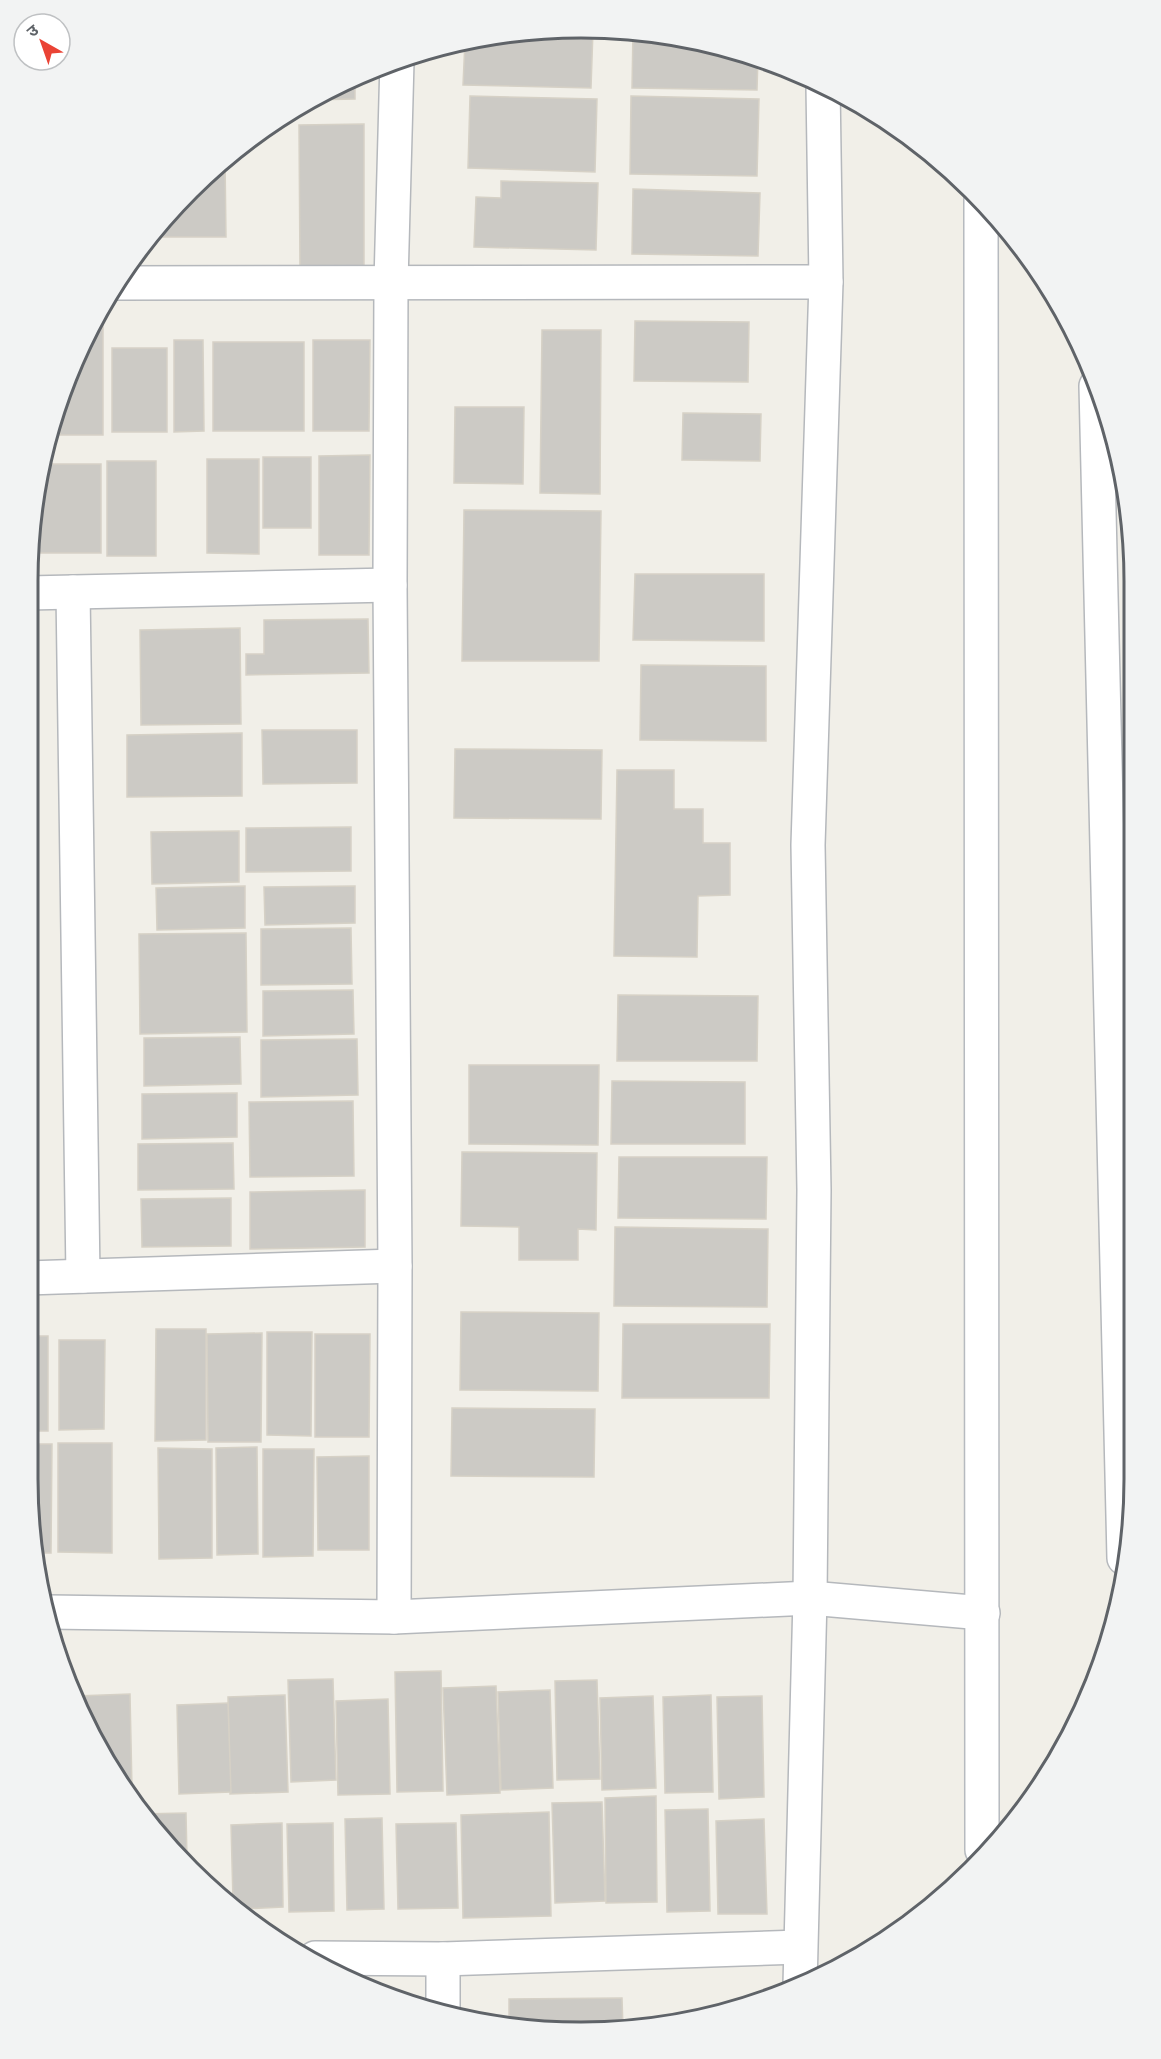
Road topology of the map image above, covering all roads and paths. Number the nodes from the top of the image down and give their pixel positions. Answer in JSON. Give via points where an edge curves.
{"nodes":[{"id":1,"x":397,"y":70,"type":"edge"},
{"id":2,"x":823,"y":94,"type":"edge"},
{"id":3,"x":981,"y":214,"type":"edge"},
{"id":4,"x":391,"y":282,"type":"junction"},
{"id":5,"x":826,"y":282,"type":"junction"},
{"id":6,"x":126,"y":283,"type":"edge"},
{"id":7,"x":1097,"y":412,"type":"edge"},
{"id":8,"x":390,"y":585,"type":"junction"},
{"id":9,"x":73,"y":592,"type":"junction"},
{"id":10,"x":38,"y":593,"type":"edge"},
{"id":11,"x":395,"y":1266,"type":"junction"},
{"id":12,"x":83,"y":1276,"type":"junction"},
{"id":13,"x":38,"y":1278,"type":"edge"},
{"id":14,"x":1124,"y":1462,"type":"edge"},
{"id":15,"x":810,"y":1598,"type":"junction"},
{"id":16,"x":54,"y":1612,"type":"edge"},
{"id":17,"x":983,"y":1613,"type":"junction"},
{"id":18,"x":394,"y":1617,"type":"junction"},
{"id":19,"x":982,"y":1844,"type":"edge"},
{"id":20,"x":800,"y":1947,"type":"junction"},
{"id":21,"x":326,"y":1958,"type":"edge"},
{"id":22,"x":443,"y":1959,"type":"junction"},
{"id":23,"x":800,"y":1975,"type":"edge"},
{"id":24,"x":443,"y":2004,"type":"edge"}],
"edges":[{"from":1,"to":4,"type":"street"},
{"from":2,"to":5,"type":"street"},
{"from":3,"to":17,"type":"street"},
{"from":4,"to":5,"type":"street"},
{"from":4,"to":6,"type":"street"},
{"from":4,"to":8,"type":"street"},
{"from":5,"to":15,"type":"street","via":[[808,845],[814,1190]]},
{"from":7,"to":14,"type":"street"},
{"from":8,"to":9,"type":"street"},
{"from":8,"to":11,"type":"street"},
{"from":9,"to":10,"type":"street"},
{"from":9,"to":12,"type":"street"},
{"from":11,"to":12,"type":"street"},
{"from":11,"to":18,"type":"street"},
{"from":12,"to":13,"type":"street"},
{"from":15,"to":17,"type":"street"},
{"from":15,"to":18,"type":"street"},
{"from":15,"to":20,"type":"street"},
{"from":16,"to":18,"type":"street"},
{"from":17,"to":19,"type":"street"},
{"from":20,"to":22,"type":"street"},
{"from":20,"to":23,"type":"street"},
{"from":21,"to":22,"type":"street"},
{"from":22,"to":24,"type":"street"}]}
